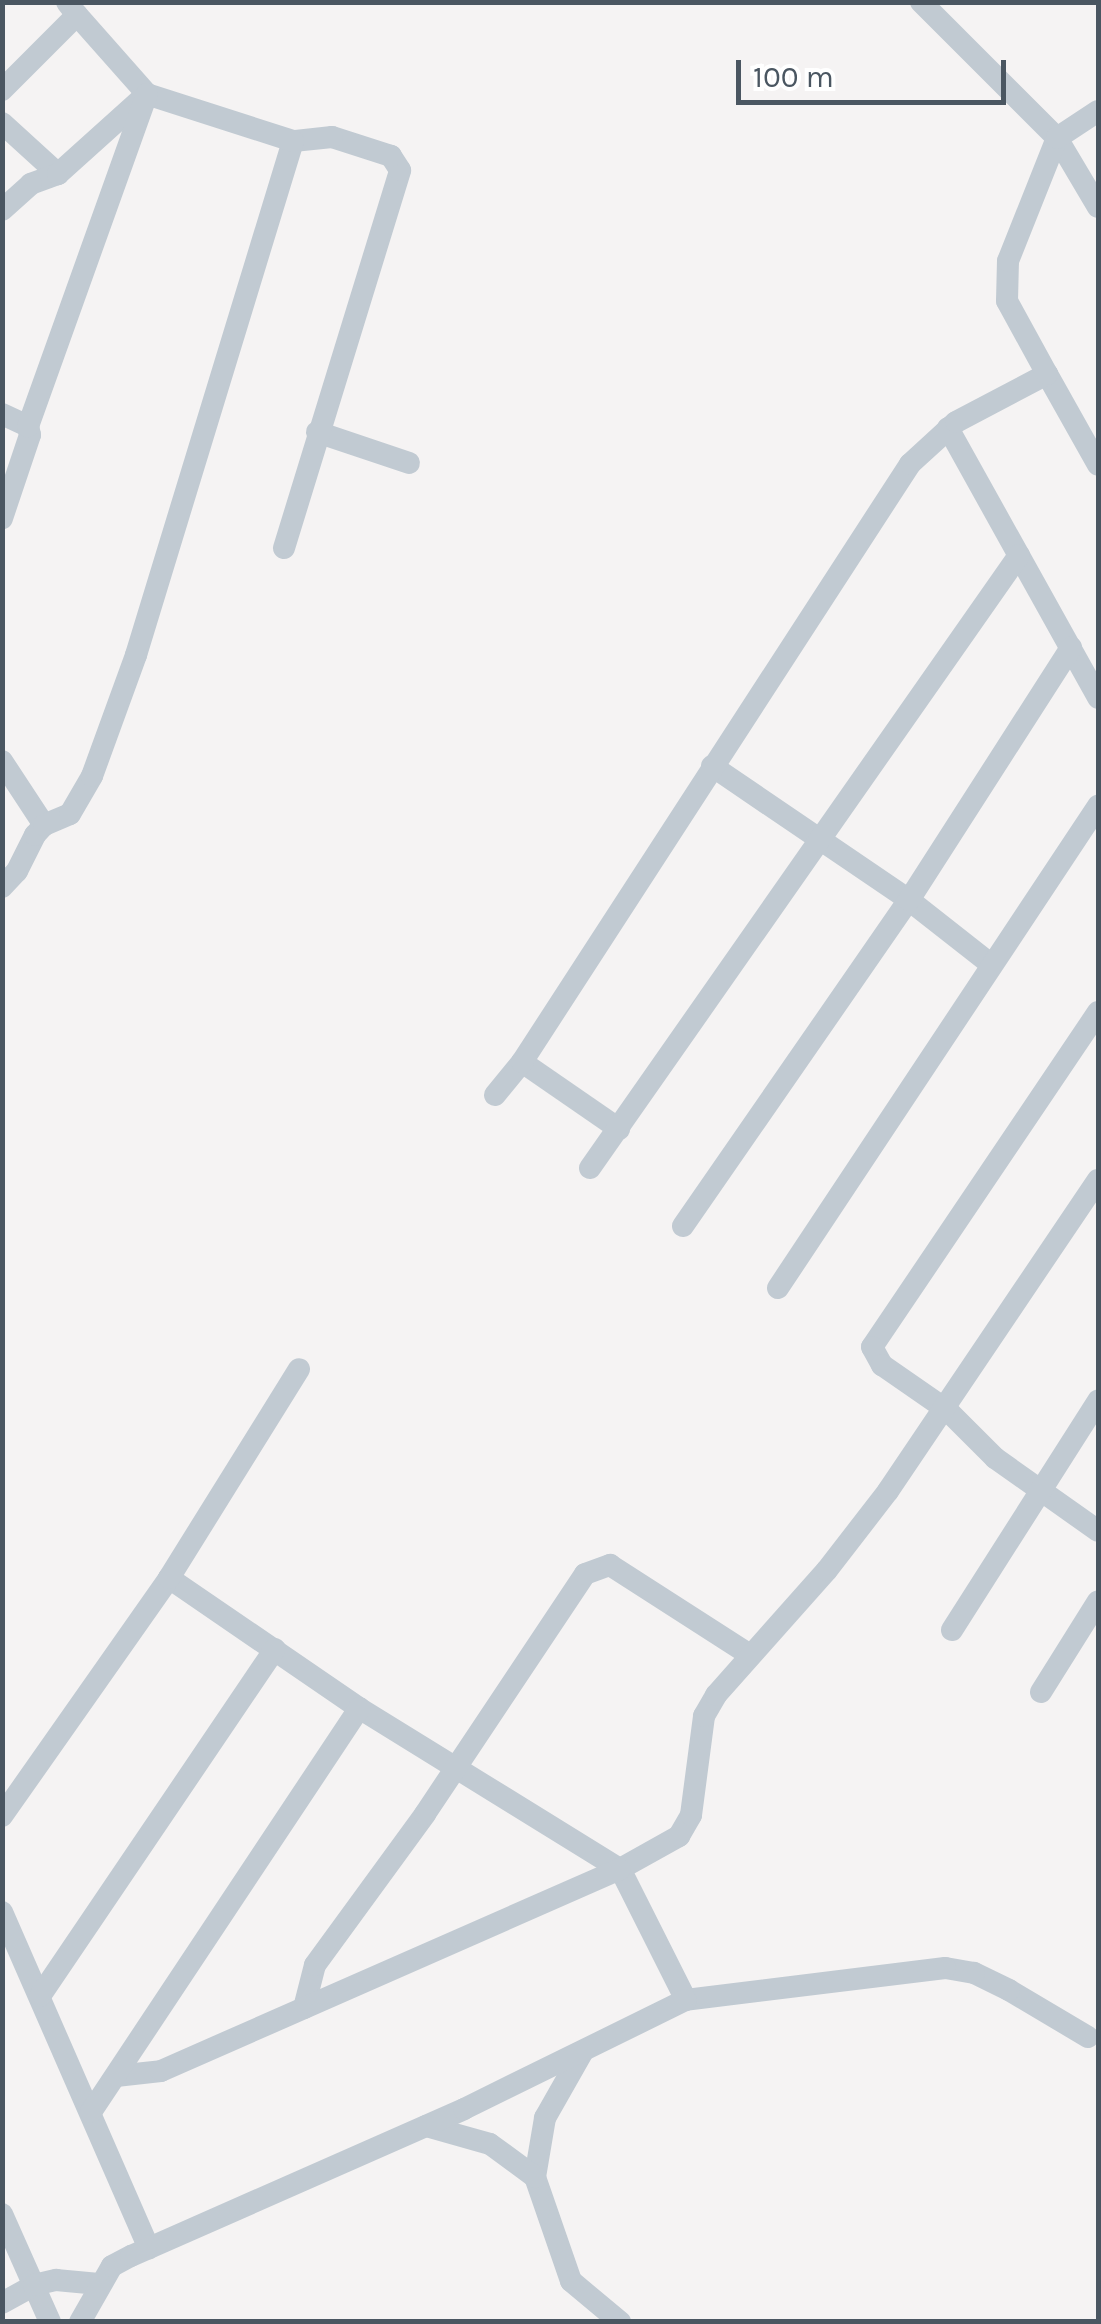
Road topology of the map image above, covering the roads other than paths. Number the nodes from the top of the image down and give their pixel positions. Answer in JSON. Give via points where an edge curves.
{"nodes":[{"id":1,"x":921,"y":2,"type":"edge"},
{"id":2,"x":72,"y":9,"type":"edge"},
{"id":3,"x":2,"y":90,"type":"edge"},
{"id":4,"x":147,"y":94,"type":"junction"},
{"id":5,"x":1098,"y":111,"type":"edge"},
{"id":6,"x":2,"y":123,"type":"edge"},
{"id":7,"x":1057,"y":138,"type":"junction"},
{"id":8,"x":293,"y":141,"type":"junction"},
{"id":9,"x":58,"y":174,"type":"junction"},
{"id":10,"x":1098,"y":206,"type":"edge"},
{"id":11,"x":2,"y":210,"type":"edge"},
{"id":12,"x":1047,"y":374,"type":"junction"},
{"id":13,"x":2,"y":414,"type":"edge"},
{"id":14,"x":28,"y":426,"type":"junction"},
{"id":15,"x":948,"y":428,"type":"junction"},
{"id":16,"x":317,"y":432,"type":"junction"},
{"id":17,"x":410,"y":463,"type":"dead end"},
{"id":18,"x":1098,"y":466,"type":"edge"},
{"id":19,"x":2,"y":518,"type":"edge"},
{"id":20,"x":284,"y":548,"type":"dead end"},
{"id":21,"x":1019,"y":555,"type":"junction"},
{"id":22,"x":1070,"y":648,"type":"junction"},
{"id":23,"x":1098,"y":698,"type":"edge"},
{"id":24,"x":2,"y":761,"type":"edge"},
{"id":25,"x":712,"y":766,"type":"junction"},
{"id":26,"x":1098,"y":806,"type":"edge"},
{"id":27,"x":44,"y":825,"type":"junction"},
{"id":28,"x":819,"y":842,"type":"junction"},
{"id":29,"x":2,"y":887,"type":"edge"},
{"id":30,"x":908,"y":900,"type":"junction"},
{"id":31,"x":992,"y":965,"type":"junction"},
{"id":32,"x":1098,"y":1012,"type":"edge"},
{"id":33,"x":522,"y":1062,"type":"junction"},
{"id":34,"x":495,"y":1095,"type":"dead end"},
{"id":35,"x":619,"y":1129,"type":"junction"},
{"id":36,"x":590,"y":1168,"type":"dead end"},
{"id":37,"x":1098,"y":1180,"type":"edge"},
{"id":38,"x":682,"y":1226,"type":"dead end"},
{"id":39,"x":778,"y":1288,"type":"dead end"},
{"id":40,"x":299,"y":1370,"type":"dead end"},
{"id":41,"x":1098,"y":1401,"type":"edge"},
{"id":42,"x":947,"y":1410,"type":"junction"},
{"id":43,"x":1040,"y":1489,"type":"junction"},
{"id":44,"x":1098,"y":1531,"type":"edge"},
{"id":45,"x":169,"y":1578,"type":"junction"},
{"id":46,"x":1098,"y":1602,"type":"edge"},
{"id":47,"x":952,"y":1630,"type":"dead end"},
{"id":48,"x":275,"y":1649,"type":"junction"},
{"id":49,"x":750,"y":1655,"type":"junction"},
{"id":50,"x":1042,"y":1692,"type":"dead end"},
{"id":51,"x":360,"y":1708,"type":"junction"},
{"id":52,"x":453,"y":1766,"type":"junction"},
{"id":53,"x":2,"y":1816,"type":"edge"},
{"id":54,"x":620,"y":1869,"type":"junction"},
{"id":55,"x":2,"y":1912,"type":"edge"},
{"id":56,"x":40,"y":1996,"type":"junction"},
{"id":57,"x":686,"y":2000,"type":"junction"},
{"id":58,"x":304,"y":2008,"type":"junction"},
{"id":59,"x":1088,"y":2037,"type":"dead end"},
{"id":60,"x":584,"y":2050,"type":"junction"},
{"id":61,"x":116,"y":2076,"type":"junction"},
{"id":62,"x":91,"y":2112,"type":"junction"},
{"id":63,"x":426,"y":2126,"type":"junction"},
{"id":64,"x":535,"y":2177,"type":"junction"},
{"id":65,"x":2,"y":2214,"type":"edge"},
{"id":66,"x":149,"y":2248,"type":"junction"},
{"id":67,"x":99,"y":2284,"type":"junction"},
{"id":68,"x":34,"y":2285,"type":"junction"},
{"id":69,"x":2,"y":2304,"type":"edge"},
{"id":70,"x":50,"y":2322,"type":"edge"},
{"id":71,"x":80,"y":2322,"type":"edge"},
{"id":72,"x":620,"y":2322,"type":"edge"}],
"edges":[{"from":1,"to":7,"type":"street"},
{"from":2,"to":3,"type":"street"},
{"from":2,"to":4,"type":"street"},
{"from":4,"to":8,"type":"street"},
{"from":4,"to":9,"type":"street"},
{"from":4,"to":14,"type":"street"},
{"from":5,"to":7,"type":"street"},
{"from":6,"to":9,"type":"street"},
{"from":7,"to":10,"type":"street"},
{"from":7,"to":12,"type":"street","via":[[1004,284]]},
{"from":8,"to":16,"type":"street","via":[[332,136],[392,156],[400,170]]},
{"from":8,"to":27,"type":"street","via":[[136,655],[92,776],[70,814]]},
{"from":9,"to":11,"type":"street","via":[[31,184]]},
{"from":12,"to":15,"type":"street"},
{"from":12,"to":18,"type":"street"},
{"from":13,"to":14,"type":"street"},
{"from":14,"to":19,"type":"street"},
{"from":15,"to":21,"type":"street"},
{"from":15,"to":25,"type":"street","via":[[910,464]]},
{"from":16,"to":17,"type":"street"},
{"from":16,"to":20,"type":"street"},
{"from":21,"to":22,"type":"street"},
{"from":21,"to":28,"type":"street"},
{"from":22,"to":23,"type":"street"},
{"from":22,"to":30,"type":"street"},
{"from":24,"to":27,"type":"street"},
{"from":25,"to":28,"type":"street"},
{"from":25,"to":33,"type":"street"},
{"from":26,"to":31,"type":"street"},
{"from":27,"to":29,"type":"street"},
{"from":28,"to":30,"type":"street"},
{"from":28,"to":35,"type":"street"},
{"from":30,"to":31,"type":"street"},
{"from":30,"to":38,"type":"street"},
{"from":31,"to":39,"type":"street"},
{"from":32,"to":42,"type":"street","via":[[872,1348],[882,1365]]},
{"from":33,"to":34,"type":"street"},
{"from":33,"to":35,"type":"street"},
{"from":35,"to":36,"type":"street"},
{"from":37,"to":42,"type":"street"},
{"from":40,"to":45,"type":"street"},
{"from":41,"to":43,"type":"street"},
{"from":42,"to":43,"type":"street","via":[[995,1458]]},
{"from":42,"to":49,"type":"street","via":[[826,1570]]},
{"from":43,"to":44,"type":"street"},
{"from":43,"to":47,"type":"street"},
{"from":45,"to":48,"type":"street"},
{"from":45,"to":53,"type":"street"},
{"from":46,"to":50,"type":"street"},
{"from":48,"to":51,"type":"street"},
{"from":48,"to":56,"type":"street"},
{"from":49,"to":52,"type":"street","via":[[610,1565],[595,1568]]},
{"from":49,"to":54,"type":"street","via":[[704,1716],[691,1815],[680,1836]]},
{"from":51,"to":52,"type":"street"},
{"from":51,"to":61,"type":"street"},
{"from":52,"to":54,"type":"street"},
{"from":52,"to":58,"type":"street","via":[[316,1966]]},
{"from":54,"to":57,"type":"street"},
{"from":54,"to":58,"type":"street"},
{"from":55,"to":56,"type":"street"},
{"from":56,"to":62,"type":"street"},
{"from":57,"to":59,"type":"street","via":[[945,1968],[974,1973]]},
{"from":57,"to":60,"type":"street"},
{"from":58,"to":61,"type":"street","via":[[161,2071]]},
{"from":60,"to":63,"type":"street"},
{"from":60,"to":64,"type":"street","via":[[546,2118]]},
{"from":61,"to":62,"type":"street"},
{"from":62,"to":66,"type":"street"},
{"from":63,"to":64,"type":"street","via":[[490,2144]]},
{"from":63,"to":66,"type":"street"},
{"from":64,"to":72,"type":"street","via":[[571,2281]]},
{"from":65,"to":68,"type":"street"},
{"from":66,"to":67,"type":"street","via":[[112,2266]]},
{"from":67,"to":68,"type":"street"},
{"from":67,"to":71,"type":"street"},
{"from":68,"to":69,"type":"street"},
{"from":68,"to":70,"type":"street"}]}
